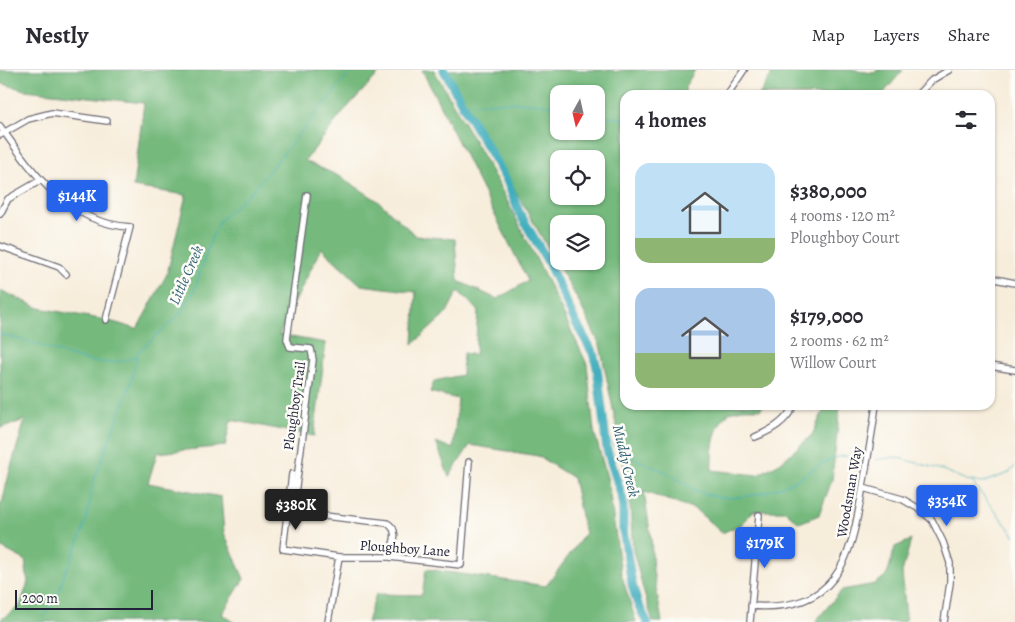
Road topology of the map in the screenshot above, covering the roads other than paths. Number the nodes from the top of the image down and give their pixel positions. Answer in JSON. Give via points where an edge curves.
{"nodes":[{"id":1,"x":744,"y":70,"type":"edge"},
{"id":2,"x":949,"y":70,"type":"edge"},
{"id":3,"x":730,"y":90,"type":"edge"},
{"id":4,"x":922,"y":90,"type":"edge"},
{"id":5,"x":107,"y":121,"type":"dead end"},
{"id":6,"x":0,"y":126,"type":"edge"},
{"id":7,"x":2,"y":134,"type":"edge"},
{"id":8,"x":41,"y":180,"type":"junction"},
{"id":9,"x":307,"y":195,"type":"dead end"},
{"id":10,"x":0,"y":214,"type":"edge"},
{"id":11,"x":0,"y":246,"type":"edge"},
{"id":12,"x":66,"y":274,"type":"dead end"},
{"id":13,"x":995,"y":279,"type":"edge"},
{"id":14,"x":1015,"y":283,"type":"edge"},
{"id":15,"x":106,"y":320,"type":"dead end"},
{"id":16,"x":995,"y":367,"type":"edge"},
{"id":17,"x":1015,"y":370,"type":"edge"},
{"id":18,"x":791,"y":410,"type":"edge"},
{"id":19,"x":875,"y":410,"type":"edge"},
{"id":20,"x":755,"y":437,"type":"dead end"},
{"id":21,"x":469,"y":462,"type":"dead end"},
{"id":22,"x":292,"y":474,"type":"dead end"},
{"id":23,"x":863,"y":488,"type":"junction"},
{"id":24,"x":759,"y":515,"type":"dead end"},
{"id":25,"x":339,"y":557,"type":"junction"},
{"id":26,"x":389,"y":557,"type":"junction"},
{"id":27,"x":751,"y":606,"type":"junction"},
{"id":28,"x":328,"y":622,"type":"edge"},
{"id":29,"x":750,"y":622,"type":"edge"},
{"id":30,"x":944,"y":622,"type":"edge"}],
"edges":[{"from":1,"to":3,"type":"street"},
{"from":2,"to":4,"type":"street"},
{"from":5,"to":7,"type":"street","via":[[52,113],[28,119]]},
{"from":6,"to":7,"type":"street"},
{"from":7,"to":8,"type":"street"},
{"from":8,"to":10,"type":"street","via":[[8,199]]},
{"from":8,"to":15,"type":"street","via":[[56,196],[88,216],[115,226],[130,227]]},
{"from":9,"to":26,"type":"street","name":"Ploughboy Trail","via":[[287,338],[290,347],[311,349],[314,360],[294,506],[297,512],[387,523],[395,533]]},
{"from":11,"to":12,"type":"street","via":[[59,267]]},
{"from":13,"to":14,"type":"street"},
{"from":16,"to":17,"type":"street"},
{"from":18,"to":20,"type":"street","via":[[777,426]]},
{"from":19,"to":23,"type":"street","name":"Woodsman Way"},
{"from":21,"to":26,"type":"street","name":"Ploughboy Lane","via":[[461,565]]},
{"from":22,"to":25,"type":"street","via":[[283,549]]},
{"from":23,"to":27,"type":"street","name":"Woodsman Way","via":[[852,546],[830,582],[808,598],[790,604]]},
{"from":23,"to":30,"type":"street","via":[[902,499],[932,520],[950,562]]},
{"from":24,"to":27,"type":"street"},
{"from":25,"to":26,"type":"street","name":"Ploughboy Lane"},
{"from":25,"to":28,"type":"street","name":"Ploughboy Lane"},
{"from":27,"to":29,"type":"street"}]}
